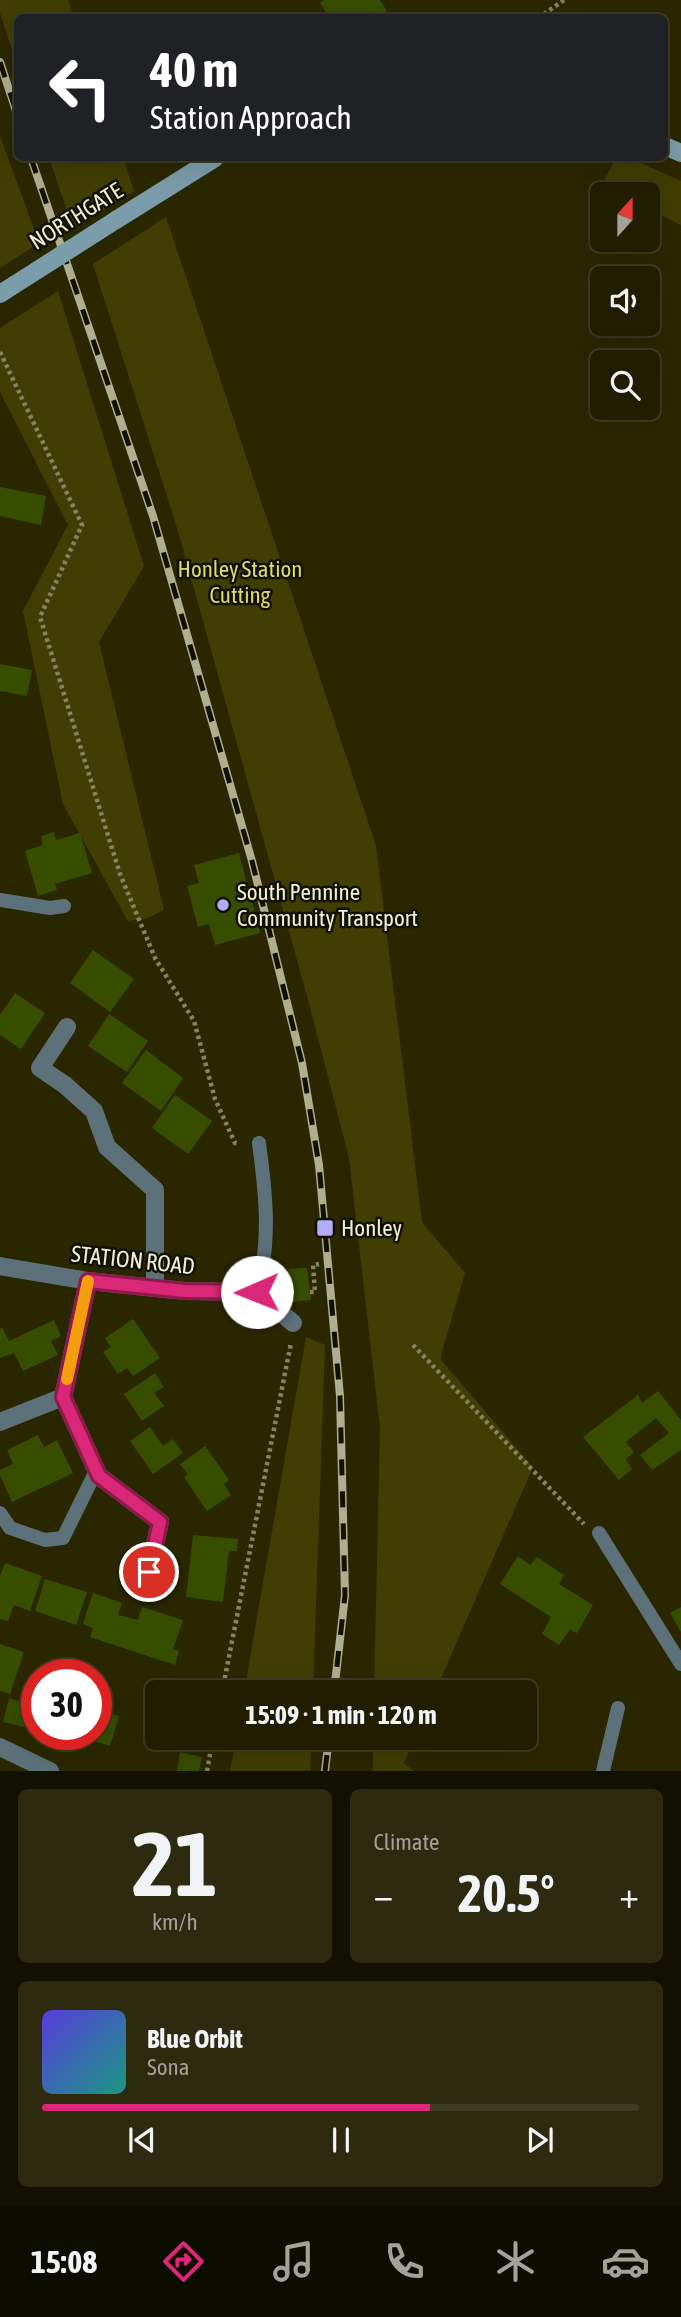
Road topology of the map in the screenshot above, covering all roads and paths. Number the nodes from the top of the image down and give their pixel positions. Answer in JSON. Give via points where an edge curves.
{"nodes":[{"id":1,"x":564,"y":0,"type":"edge"},
{"id":2,"x":544,"y":14,"type":"edge"},
{"id":3,"x":210,"y":161,"type":"edge"},
{"id":4,"x":7,"y":290,"type":"edge"},
{"id":5,"x":0,"y":352,"type":"edge"},
{"id":6,"x":0,"y":900,"type":"edge"},
{"id":7,"x":64,"y":906,"type":"dead end"},
{"id":8,"x":67,"y":1027,"type":"dead end"},
{"id":9,"x":260,"y":1147,"type":"joint"},
{"id":10,"x":319,"y":1264,"type":"dead end"},
{"id":11,"x":0,"y":1266,"type":"edge"},
{"id":12,"x":88,"y":1281,"type":"junction"},
{"id":13,"x":155,"y":1287,"type":"junction"},
{"id":14,"x":257,"y":1292,"type":"junction"},
{"id":15,"x":310,"y":1292,"type":"dead end"},
{"id":16,"x":293,"y":1323,"type":"joint"},
{"id":17,"x":413,"y":1345,"type":"dead end"},
{"id":18,"x":63,"y":1397,"type":"junction"},
{"id":19,"x":0,"y":1422,"type":"edge"},
{"id":20,"x":96,"y":1471,"type":"junction"},
{"id":21,"x":0,"y":1513,"type":"edge"},
{"id":22,"x":599,"y":1532,"type":"joint"},
{"id":23,"x":149,"y":1572,"type":"dead end"},
{"id":24,"x":681,"y":1664,"type":"edge"},
{"id":25,"x":224,"y":1680,"type":"edge"},
{"id":26,"x":618,"y":1708,"type":"dead end"},
{"id":27,"x":1,"y":1749,"type":"edge"},
{"id":28,"x":211,"y":1750,"type":"edge"},
{"id":29,"x":50,"y":1771,"type":"edge"},
{"id":30,"x":207,"y":1771,"type":"edge"},
{"id":31,"x":603,"y":1771,"type":"edge"}],
"edges":[{"from":1,"to":2,"type":"path"},
{"from":3,"to":4,"type":"street","name":"NORTHGATE","bridge":true},
{"from":5,"to":9,"type":"path","via":[[82,525],[40,617],[120,874],[155,958],[194,1021],[215,1100],[235,1143]]},
{"from":6,"to":7,"type":"lane"},
{"from":8,"to":13,"type":"street","via":[[40,1068],[94,1111],[107,1147],[155,1191]]},
{"from":9,"to":14,"type":"lane","via":[[268,1223]]},
{"from":10,"to":15,"type":"path","via":[[313,1265],[315,1292]]},
{"from":11,"to":12,"type":"street","name":"STATION ROAD"},
{"from":12,"to":13,"type":"street","name":"STATION ROAD"},
{"from":12,"to":18,"type":"street"},
{"from":13,"to":14,"type":"street","name":"STATION ROAD"},
{"from":14,"to":16,"type":"street"},
{"from":16,"to":25,"type":"path"},
{"from":17,"to":22,"type":"path","via":[[580,1521]]},
{"from":18,"to":19,"type":"street"},
{"from":18,"to":20,"type":"street"},
{"from":20,"to":21,"type":"lane","via":[[63,1538],[44,1541],[10,1528]]},
{"from":20,"to":23,"type":"street","via":[[160,1522]]},
{"from":22,"to":24,"type":"lane"},
{"from":26,"to":31,"type":"lane"},
{"from":27,"to":29,"type":"street"},
{"from":28,"to":30,"type":"path"}]}
